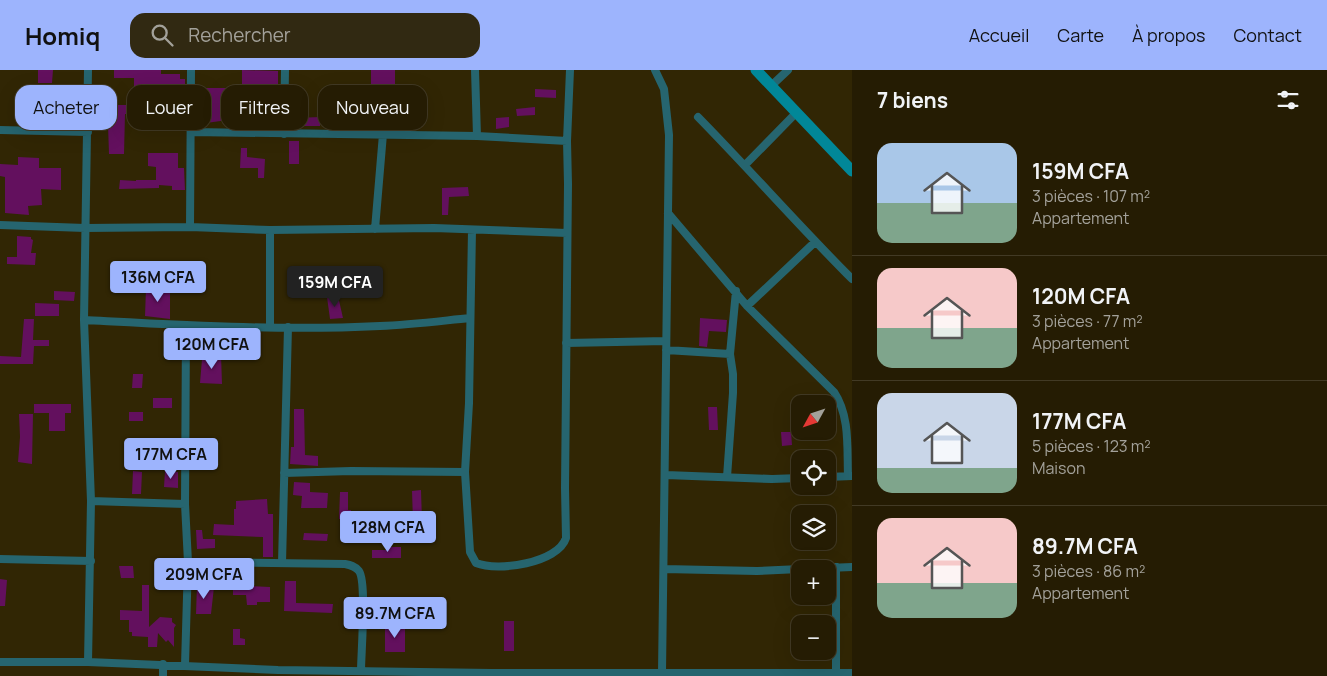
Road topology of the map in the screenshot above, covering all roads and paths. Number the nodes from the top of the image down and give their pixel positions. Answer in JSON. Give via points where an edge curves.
{"nodes":[{"id":1,"x":88,"y":70,"type":"edge"},
{"id":2,"x":192,"y":70,"type":"edge"},
{"id":3,"x":285,"y":70,"type":"edge"},
{"id":4,"x":475,"y":70,"type":"edge"},
{"id":5,"x":570,"y":70,"type":"edge"},
{"id":6,"x":655,"y":70,"type":"edge"},
{"id":7,"x":756,"y":70,"type":"edge"},
{"id":8,"x":788,"y":70,"type":"edge"},
{"id":9,"x":771,"y":86,"type":"junction"},
{"id":10,"x":796,"y":113,"type":"junction"},
{"id":11,"x":698,"y":117,"type":"dead end"},
{"id":12,"x":0,"y":130,"type":"edge"},
{"id":13,"x":88,"y":132,"type":"junction"},
{"id":14,"x":192,"y":132,"type":"junction"},
{"id":15,"x":284,"y":134,"type":"junction"},
{"id":16,"x":383,"y":134,"type":"junction"},
{"id":17,"x":477,"y":136,"type":"junction"},
{"id":18,"x":567,"y":141,"type":"junction"},
{"id":19,"x":745,"y":165,"type":"junction"},
{"id":20,"x":852,"y":171,"type":"edge"},
{"id":21,"x":668,"y":213,"type":"junction"},
{"id":22,"x":0,"y":225,"type":"edge"},
{"id":23,"x":190,"y":227,"type":"junction"},
{"id":24,"x":85,"y":228,"type":"junction"},
{"id":25,"x":375,"y":229,"type":"junction"},
{"id":26,"x":270,"y":230,"type":"junction"},
{"id":27,"x":472,"y":230,"type":"junction"},
{"id":28,"x":567,"y":233,"type":"junction"},
{"id":29,"x":815,"y":242,"type":"junction"},
{"id":30,"x":852,"y":279,"type":"edge"},
{"id":31,"x":736,"y":291,"type":"junction"},
{"id":32,"x":747,"y":306,"type":"junction"},
{"id":33,"x":470,"y":318,"type":"junction"},
{"id":34,"x":84,"y":320,"type":"junction"},
{"id":35,"x":186,"y":325,"type":"junction"},
{"id":36,"x":270,"y":327,"type":"junction"},
{"id":37,"x":288,"y":327,"type":"junction"},
{"id":38,"x":666,"y":341,"type":"junction"},
{"id":39,"x":566,"y":343,"type":"junction"},
{"id":40,"x":666,"y":350,"type":"junction"},
{"id":41,"x":730,"y":354,"type":"junction"},
{"id":42,"x":465,"y":472,"type":"junction"},
{"id":43,"x":284,"y":473,"type":"junction"},
{"id":44,"x":666,"y":475,"type":"junction"},
{"id":45,"x":850,"y":476,"type":"edge"},
{"id":46,"x":727,"y":477,"type":"junction"},
{"id":47,"x":836,"y":477,"type":"edge"},
{"id":48,"x":791,"y":479,"type":"edge"},
{"id":49,"x":91,"y":502,"type":"junction"},
{"id":50,"x":185,"y":504,"type":"junction"},
{"id":51,"x":0,"y":559,"type":"edge"},
{"id":52,"x":91,"y":560,"type":"junction"},
{"id":53,"x":188,"y":562,"type":"junction"},
{"id":54,"x":282,"y":563,"type":"junction"},
{"id":55,"x":836,"y":567,"type":"edge"},
{"id":56,"x":852,"y":567,"type":"edge"},
{"id":57,"x":664,"y":569,"type":"junction"},
{"id":58,"x":791,"y":569,"type":"edge"},
{"id":59,"x":836,"y":605,"type":"edge"},
{"id":60,"x":0,"y":662,"type":"edge"},
{"id":61,"x":88,"y":662,"type":"junction"},
{"id":62,"x":163,"y":664,"type":"junction"},
{"id":63,"x":185,"y":665,"type":"junction"},
{"id":64,"x":361,"y":671,"type":"junction"},
{"id":65,"x":662,"y":672,"type":"junction"},
{"id":66,"x":278,"y":673,"type":"edge"},
{"id":67,"x":836,"y":673,"type":"junction"},
{"id":68,"x":852,"y":673,"type":"edge"},
{"id":69,"x":163,"y":676,"type":"edge"}],
"edges":[{"from":1,"to":13,"type":"street"},
{"from":2,"to":14,"type":"street"},
{"from":3,"to":15,"type":"street"},
{"from":4,"to":17,"type":"street"},
{"from":5,"to":18,"type":"street"},
{"from":6,"to":21,"type":"street","via":[[664,89],[669,135]]},
{"from":7,"to":9,"type":"street"},
{"from":8,"to":9,"type":"street"},
{"from":9,"to":10,"type":"street"},
{"from":10,"to":19,"type":"street"},
{"from":10,"to":20,"type":"street"},
{"from":11,"to":19,"type":"street"},
{"from":12,"to":13,"type":"street"},
{"from":13,"to":24,"type":"street"},
{"from":14,"to":15,"type":"street"},
{"from":14,"to":23,"type":"street"},
{"from":15,"to":16,"type":"street"},
{"from":16,"to":17,"type":"street"},
{"from":16,"to":25,"type":"street"},
{"from":17,"to":18,"type":"street"},
{"from":18,"to":28,"type":"street"},
{"from":19,"to":29,"type":"street"},
{"from":21,"to":31,"type":"street"},
{"from":21,"to":38,"type":"street"},
{"from":22,"to":24,"type":"street"},
{"from":23,"to":24,"type":"street"},
{"from":23,"to":26,"type":"street"},
{"from":24,"to":34,"type":"street"},
{"from":25,"to":26,"type":"street"},
{"from":25,"to":27,"type":"street"},
{"from":26,"to":36,"type":"street"},
{"from":27,"to":28,"type":"street"},
{"from":27,"to":33,"type":"street"},
{"from":28,"to":39,"type":"street"},
{"from":29,"to":30,"type":"street"},
{"from":29,"to":32,"type":"street"},
{"from":31,"to":32,"type":"street"},
{"from":31,"to":41,"type":"street"},
{"from":32,"to":45,"type":"street","via":[[839,400],[846,419]]},
{"from":33,"to":37,"type":"street","via":[[379,326]]},
{"from":33,"to":42,"type":"street"},
{"from":34,"to":35,"type":"street"},
{"from":34,"to":49,"type":"street"},
{"from":35,"to":36,"type":"street"},
{"from":35,"to":50,"type":"street"},
{"from":36,"to":37,"type":"street"},
{"from":37,"to":43,"type":"street"},
{"from":38,"to":39,"type":"street"},
{"from":38,"to":40,"type":"street"},
{"from":39,"to":42,"type":"street","via":[[567,529],[564,543],[550,555],[524,564],[482,566],[476,563],[470,552]]},
{"from":40,"to":41,"type":"street"},
{"from":40,"to":44,"type":"street"},
{"from":41,"to":46,"type":"street","via":[[733,393]]},
{"from":42,"to":43,"type":"street"},
{"from":43,"to":54,"type":"street"},
{"from":44,"to":46,"type":"street"},
{"from":44,"to":57,"type":"street"},
{"from":45,"to":47,"type":"street"},
{"from":46,"to":48,"type":"street"},
{"from":49,"to":50,"type":"street"},
{"from":49,"to":52,"type":"street"},
{"from":50,"to":53,"type":"street"},
{"from":51,"to":52,"type":"street"},
{"from":52,"to":61,"type":"street"},
{"from":53,"to":54,"type":"street"},
{"from":53,"to":63,"type":"street"},
{"from":54,"to":64,"type":"street","via":[[345,564],[359,571],[362,593]]},
{"from":55,"to":56,"type":"street"},
{"from":57,"to":58,"type":"street"},
{"from":57,"to":65,"type":"street"},
{"from":59,"to":67,"type":"street"},
{"from":60,"to":61,"type":"street"},
{"from":61,"to":62,"type":"street"},
{"from":62,"to":63,"type":"street"},
{"from":62,"to":69,"type":"street"},
{"from":63,"to":66,"type":"street"},
{"from":64,"to":65,"type":"street"},
{"from":64,"to":66,"type":"street"},
{"from":65,"to":67,"type":"street"},
{"from":67,"to":68,"type":"street"}]}
